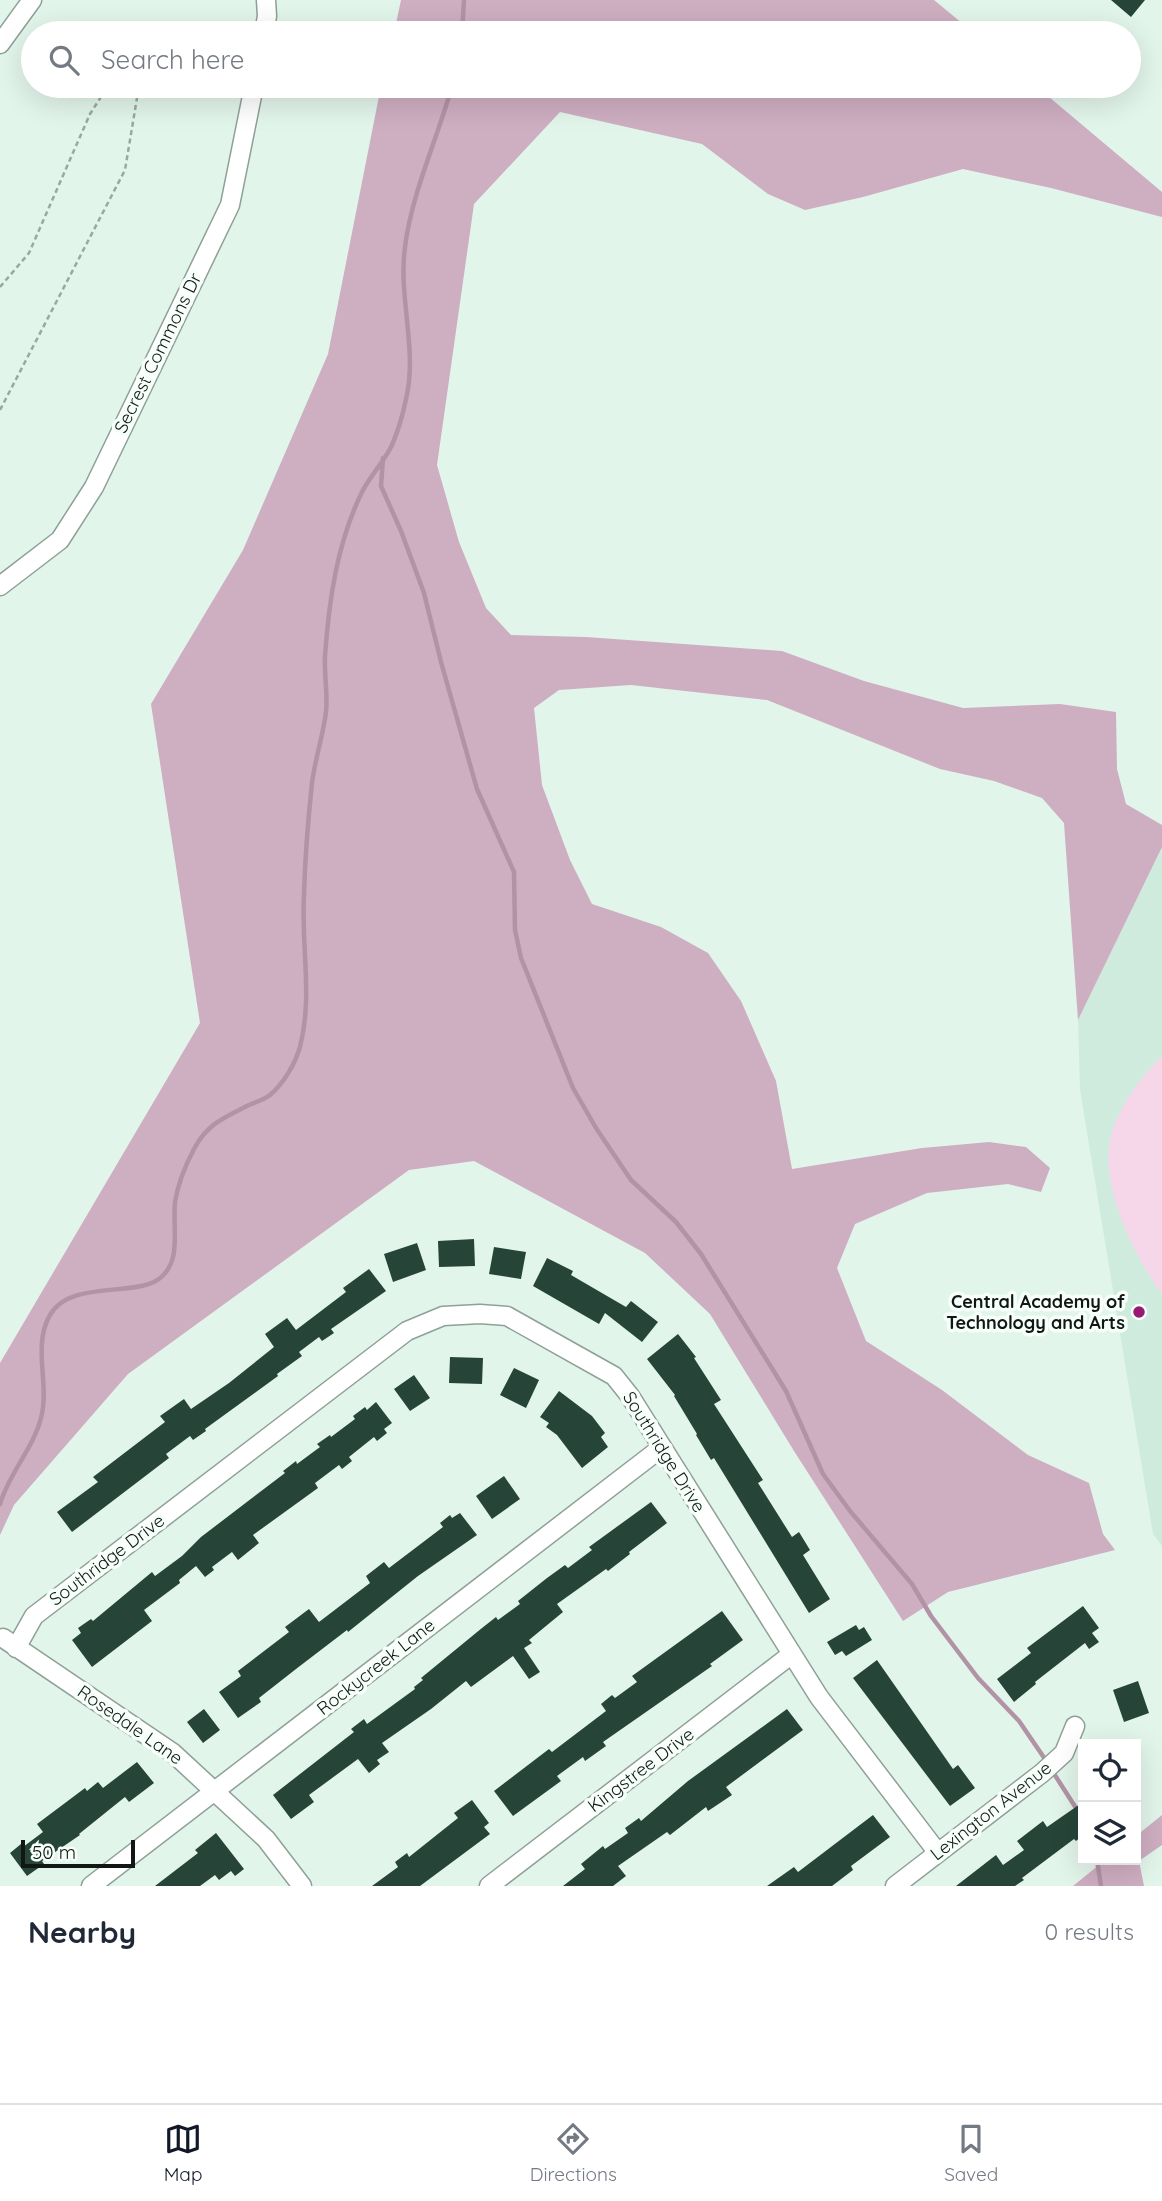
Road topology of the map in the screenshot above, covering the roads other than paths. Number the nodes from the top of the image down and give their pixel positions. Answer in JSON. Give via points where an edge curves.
{"nodes":[{"id":1,"x":32,"y":0,"type":"edge"},
{"id":2,"x":266,"y":0,"type":"edge"},
{"id":3,"x":265,"y":21,"type":"edge"},
{"id":4,"x":0,"y":44,"type":"edge"},
{"id":5,"x":252,"y":98,"type":"edge"},
{"id":6,"x":0,"y":586,"type":"edge"},
{"id":7,"x":661,"y":1448,"type":"junction"},
{"id":8,"x":10,"y":1643,"type":"joint"},
{"id":9,"x":792,"y":1654,"type":"junction"},
{"id":10,"x":1075,"y":1726,"type":"dead end"},
{"id":11,"x":215,"y":1790,"type":"junction"},
{"id":12,"x":938,"y":1853,"type":"junction"},
{"id":13,"x":91,"y":1886,"type":"edge"},
{"id":14,"x":302,"y":1886,"type":"edge"},
{"id":15,"x":489,"y":1886,"type":"edge"},
{"id":16,"x":895,"y":1886,"type":"edge"}],
"edges":[{"from":1,"to":4,"type":"street"},
{"from":2,"to":3,"type":"street"},
{"from":5,"to":6,"type":"street","name":"Secrest Commons Dr","via":[[230,205],[94,487],[60,540]]},
{"from":7,"to":8,"type":"street","name":"Southridge Drive","via":[[614,1376],[507,1317],[443,1316],[407,1331],[34,1616]]},
{"from":7,"to":9,"type":"street","name":"Southridge Drive"},
{"from":7,"to":11,"type":"street","name":"Rockycreek Lane"},
{"from":8,"to":11,"type":"street","name":"Rosedale Lane","via":[[173,1753]]},
{"from":9,"to":12,"type":"street","name":"Southridge Drive","via":[[819,1697]]},
{"from":9,"to":15,"type":"street","name":"Kingstree Drive"},
{"from":10,"to":12,"type":"street","name":"Lexington Avenue","via":[[1064,1753]]},
{"from":11,"to":13,"type":"street","name":"Rockycreek Lane"},
{"from":11,"to":14,"type":"street","name":"Rosedale Lane","via":[[266,1839]]},
{"from":12,"to":16,"type":"street","name":"Lexington Avenue"}]}
